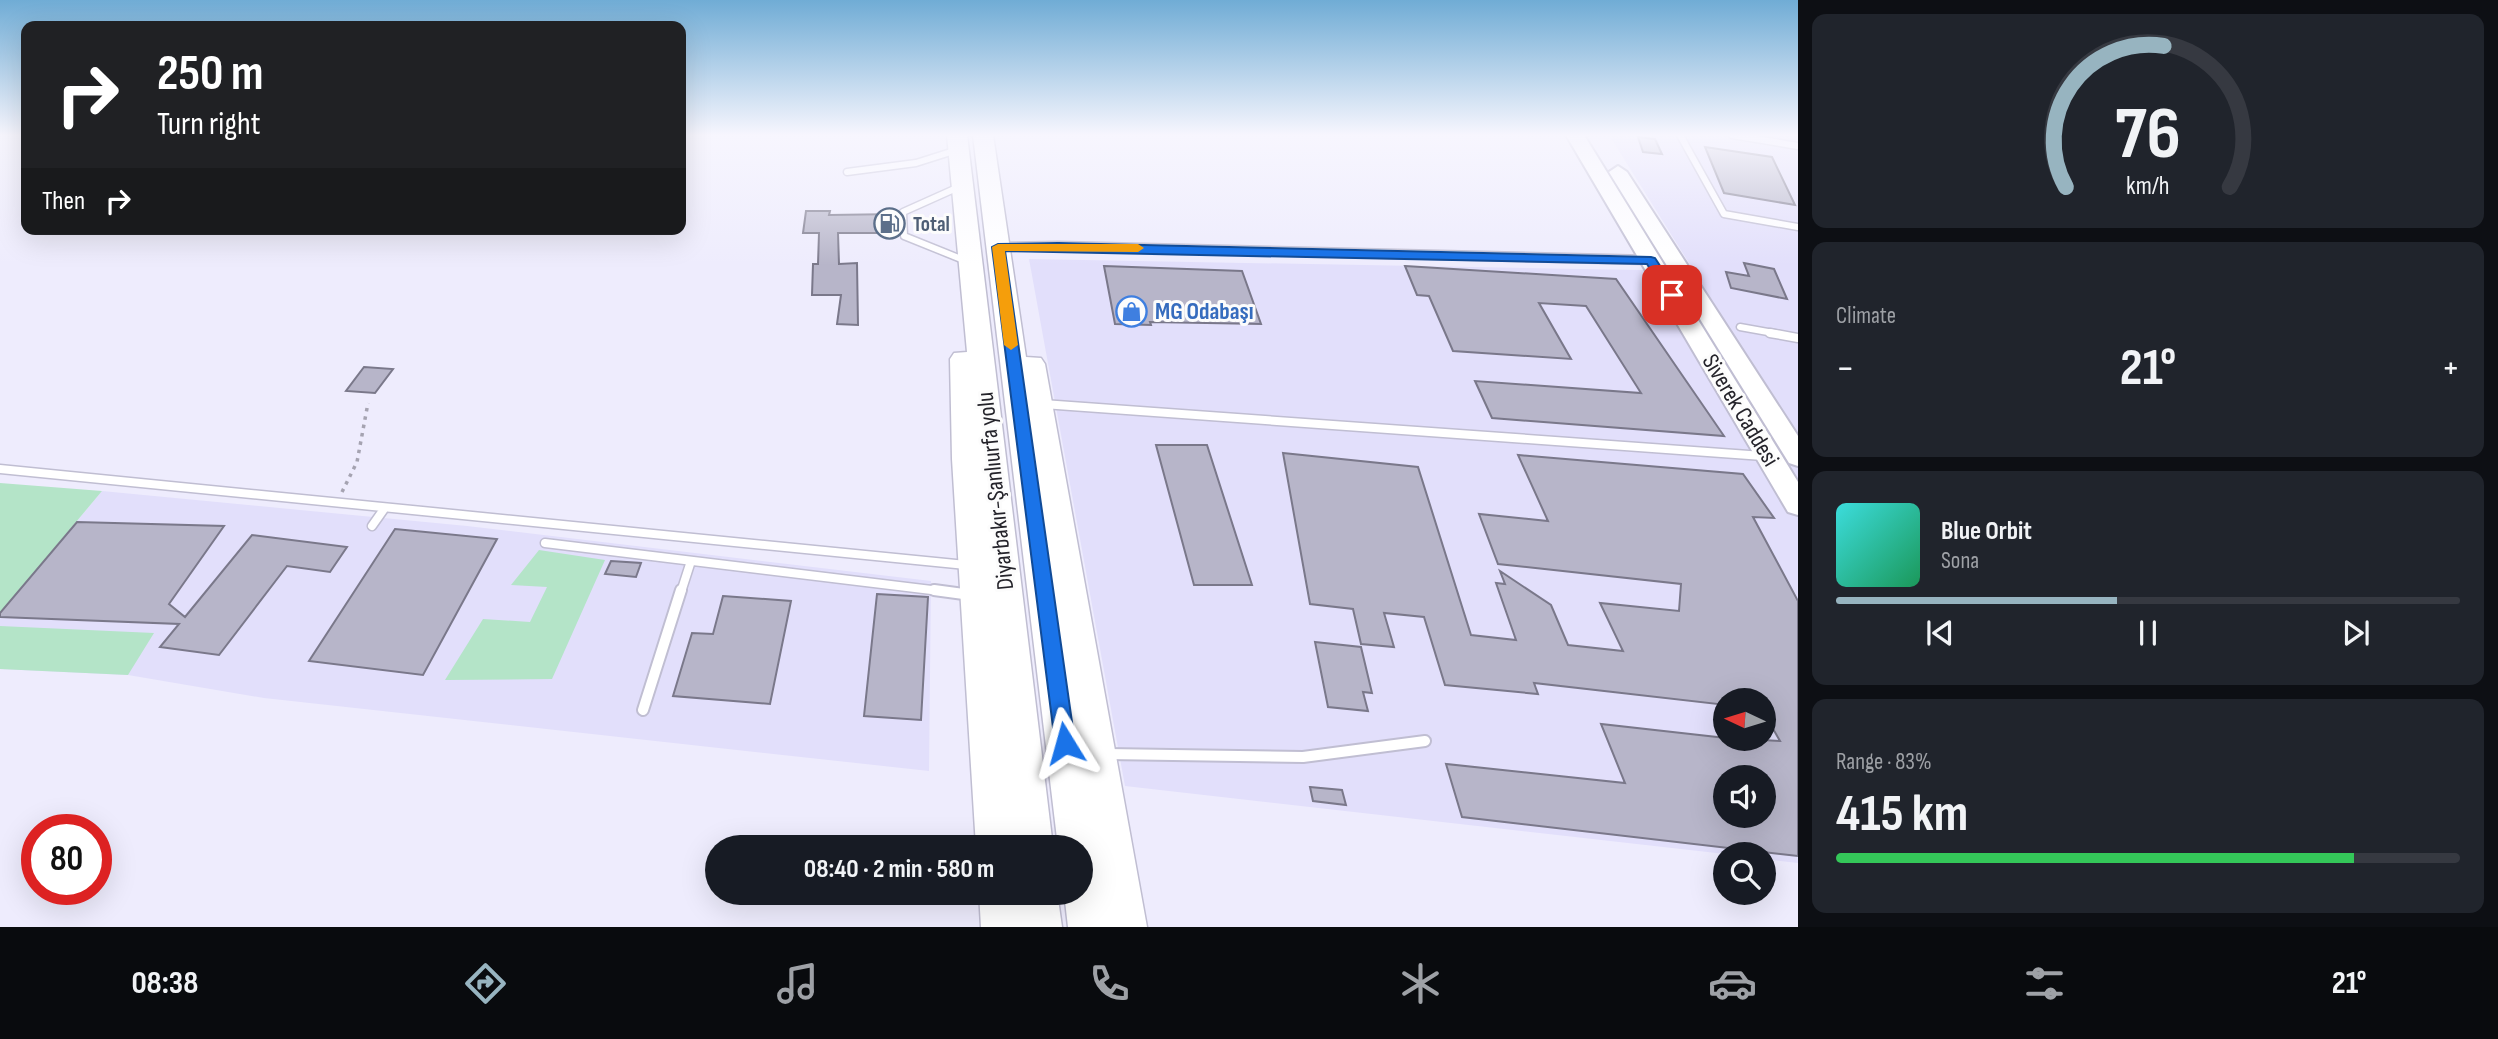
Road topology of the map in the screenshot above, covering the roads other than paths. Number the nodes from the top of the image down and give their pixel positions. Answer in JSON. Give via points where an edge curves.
{"nodes":[{"id":1,"x":964,"y":178,"type":"edge"},
{"id":2,"x":971,"y":178,"type":"edge"},
{"id":3,"x":1601,"y":178,"type":"edge"},
{"id":4,"x":1623,"y":178,"type":"edge"},
{"id":5,"x":1704,"y":178,"type":"edge"},
{"id":6,"x":964,"y":185,"type":"junction"},
{"id":7,"x":1798,"y":227,"type":"edge"},
{"id":8,"x":1651,"y":260,"type":"junction"},
{"id":9,"x":981,"y":261,"type":"junction"},
{"id":10,"x":1740,"y":327,"type":"dead end"},
{"id":11,"x":1798,"y":338,"type":"edge"},
{"id":12,"x":1040,"y":404,"type":"junction"},
{"id":13,"x":1769,"y":457,"type":"junction"},
{"id":14,"x":1798,"y":457,"type":"edge"},
{"id":15,"x":0,"y":469,"type":"edge"},
{"id":16,"x":1798,"y":505,"type":"edge"},
{"id":17,"x":384,"y":509,"type":"junction"},
{"id":18,"x":372,"y":526,"type":"dead end"},
{"id":19,"x":545,"y":543,"type":"dead end"},
{"id":20,"x":691,"y":561,"type":"junction"},
{"id":21,"x":977,"y":581,"type":"junction"},
{"id":22,"x":643,"y":710,"type":"dead end"},
{"id":23,"x":1425,"y":741,"type":"dead end"},
{"id":24,"x":1097,"y":754,"type":"junction"},
{"id":25,"x":996,"y":835,"type":"edge"},
{"id":26,"x":1031,"y":835,"type":"edge"},
{"id":27,"x":1077,"y":835,"type":"edge"},
{"id":28,"x":1001,"y":905,"type":"edge"},
{"id":29,"x":1037,"y":905,"type":"edge"},
{"id":30,"x":1087,"y":905,"type":"edge"},
{"id":31,"x":1003,"y":927,"type":"edge"},
{"id":32,"x":1040,"y":927,"type":"edge"},
{"id":33,"x":1090,"y":927,"type":"edge"},
{"id":34,"x":1125,"y":927,"type":"edge"}],
"edges":[{"from":1,"to":6,"type":"highway","name":"Diyarbakır-Şanlıurfa yolu"},
{"from":2,"to":9,"type":"highway","name":"Diyarbakır-Şanlıurfa yolu"},
{"from":3,"to":8,"type":"main road","name":"Siverek Caddesi"},
{"from":4,"to":14,"type":"main road","name":"Siverek Caddesi"},
{"from":5,"to":7,"type":"lane","via":[[1724,214]]},
{"from":6,"to":9,"type":"highway","name":"Diyarbakır-Şanlıurfa yolu"},
{"from":6,"to":9,"type":"lane","via":[[903,212],[904,236]]},
{"from":8,"to":9,"type":"street","via":[[1058,246]]},
{"from":8,"to":13,"type":"main road","name":"Siverek Caddesi"},
{"from":9,"to":12,"type":"highway","via":[[1020,313]]},
{"from":9,"to":21,"type":"highway","via":[[961,306]]},
{"from":9,"to":26,"type":"highway","name":"Diyarbakır-Şanlıurfa yolu"},
{"from":9,"to":27,"type":"highway","name":"Diyarbakır-Şanlıurfa yolu"},
{"from":10,"to":11,"type":"lane"},
{"from":12,"to":13,"type":"lane"},
{"from":12,"to":24,"type":"highway"},
{"from":13,"to":16,"type":"main road","name":"Siverek Caddesi"},
{"from":15,"to":17,"type":"lane"},
{"from":17,"to":18,"type":"lane"},
{"from":17,"to":21,"type":"lane"},
{"from":19,"to":20,"type":"lane"},
{"from":20,"to":21,"type":"lane"},
{"from":20,"to":22,"type":"lane"},
{"from":21,"to":25,"type":"highway"},
{"from":23,"to":24,"type":"lane","via":[[1303,757]]},
{"from":24,"to":34,"type":"highway"},
{"from":28,"to":31,"type":"highway"},
{"from":29,"to":32,"type":"highway"},
{"from":30,"to":33,"type":"highway"}]}
